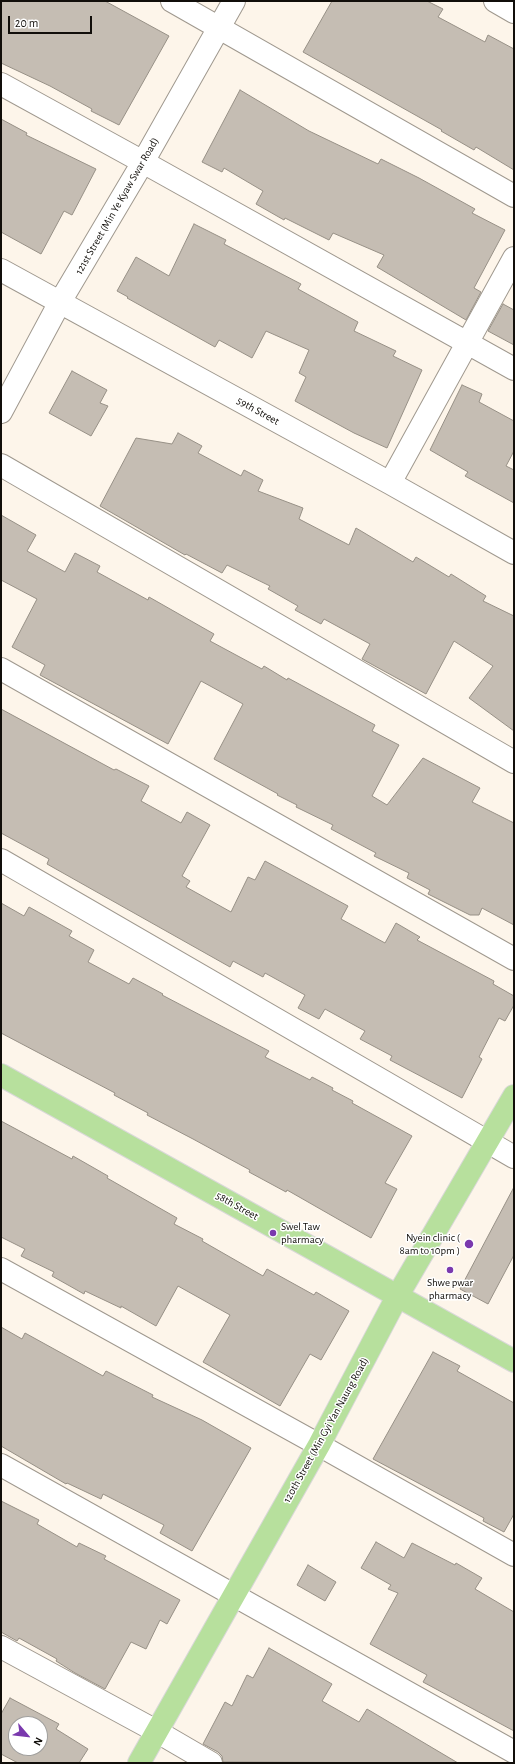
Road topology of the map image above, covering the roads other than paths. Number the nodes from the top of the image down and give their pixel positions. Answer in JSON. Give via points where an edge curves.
{"nodes":[{"id":1,"x":172,"y":1,"type":"edge"},
{"id":2,"x":234,"y":1,"type":"edge"},
{"id":3,"x":495,"y":1,"type":"edge"},
{"id":4,"x":514,"y":12,"type":"edge"},
{"id":5,"x":220,"y":27,"type":"junction"},
{"id":6,"x":1,"y":84,"type":"edge"},
{"id":7,"x":143,"y":162,"type":"junction"},
{"id":8,"x":514,"y":196,"type":"edge"},
{"id":9,"x":514,"y":258,"type":"edge"},
{"id":10,"x":1,"y":270,"type":"edge"},
{"id":11,"x":60,"y":302,"type":"junction"},
{"id":12,"x":467,"y":343,"type":"junction"},
{"id":13,"x":514,"y":369,"type":"edge"},
{"id":14,"x":1,"y":412,"type":"edge"},
{"id":15,"x":1,"y":465,"type":"edge"},
{"id":16,"x":390,"y":483,"type":"junction"},
{"id":17,"x":514,"y":553,"type":"edge"},
{"id":18,"x":1,"y":669,"type":"edge"},
{"id":19,"x":514,"y":762,"type":"edge"},
{"id":20,"x":1,"y":860,"type":"edge"},
{"id":21,"x":514,"y":959,"type":"edge"},
{"id":22,"x":1,"y":1075,"type":"edge"},
{"id":23,"x":514,"y":1096,"type":"edge"},
{"id":24,"x":488,"y":1142,"type":"junction"},
{"id":25,"x":514,"y":1157,"type":"edge"},
{"id":26,"x":1,"y":1269,"type":"edge"},
{"id":27,"x":398,"y":1296,"type":"junction"},
{"id":28,"x":514,"y":1361,"type":"edge"},
{"id":29,"x":319,"y":1444,"type":"junction"},
{"id":30,"x":1,"y":1465,"type":"edge"},
{"id":31,"x":514,"y":1555,"type":"edge"},
{"id":32,"x":235,"y":1594,"type":"junction"},
{"id":33,"x":1,"y":1647,"type":"edge"},
{"id":34,"x":156,"y":1731,"type":"junction"},
{"id":35,"x":514,"y":1752,"type":"edge"},
{"id":36,"x":139,"y":1763,"type":"edge"},
{"id":37,"x":211,"y":1763,"type":"edge"}],
"edges":[{"from":1,"to":5,"type":"street"},
{"from":2,"to":5,"type":"street","name":"121st Street (Min Ye Kyaw Swar Road)"},
{"from":3,"to":4,"type":"street"},
{"from":5,"to":7,"type":"street","name":"121st Street (Min Ye Kyaw Swar Road)"},
{"from":5,"to":8,"type":"street"},
{"from":6,"to":7,"type":"street"},
{"from":7,"to":11,"type":"street","name":"121st Street (Min Ye Kyaw Swar Road)"},
{"from":7,"to":12,"type":"street"},
{"from":9,"to":12,"type":"street"},
{"from":10,"to":11,"type":"street","name":"59th Street"},
{"from":11,"to":14,"type":"street","name":"121st Street (Min Ye Kyaw Swar Road)"},
{"from":11,"to":16,"type":"street","name":"59th Street"},
{"from":12,"to":13,"type":"street"},
{"from":12,"to":16,"type":"street"},
{"from":15,"to":19,"type":"street"},
{"from":16,"to":17,"type":"street","name":"59th Street"},
{"from":18,"to":21,"type":"street"},
{"from":20,"to":24,"type":"street"},
{"from":22,"to":27,"type":"main road","name":"58th Street"},
{"from":23,"to":24,"type":"main road","name":"120th Street (Min Gyi Yan Naung Road)"},
{"from":24,"to":25,"type":"street"},
{"from":24,"to":27,"type":"main road","name":"120th Street (Min Gyi Yan Naung Road)"},
{"from":26,"to":29,"type":"street"},
{"from":27,"to":28,"type":"main road","name":"58th Street"},
{"from":27,"to":29,"type":"main road","name":"120th Street (Min Gyi Yan Naung Road)"},
{"from":29,"to":31,"type":"street"},
{"from":29,"to":32,"type":"main road","name":"120th Street (Min Gyi Yan Naung Road)"},
{"from":30,"to":32,"type":"street"},
{"from":32,"to":34,"type":"main road","name":"120th Street (Min Gyi Yan Naung Road)"},
{"from":32,"to":35,"type":"street"},
{"from":33,"to":34,"type":"street"},
{"from":34,"to":36,"type":"main road","name":"120th Street (Min Gyi Yan Naung Road)"},
{"from":34,"to":37,"type":"street"}]}
